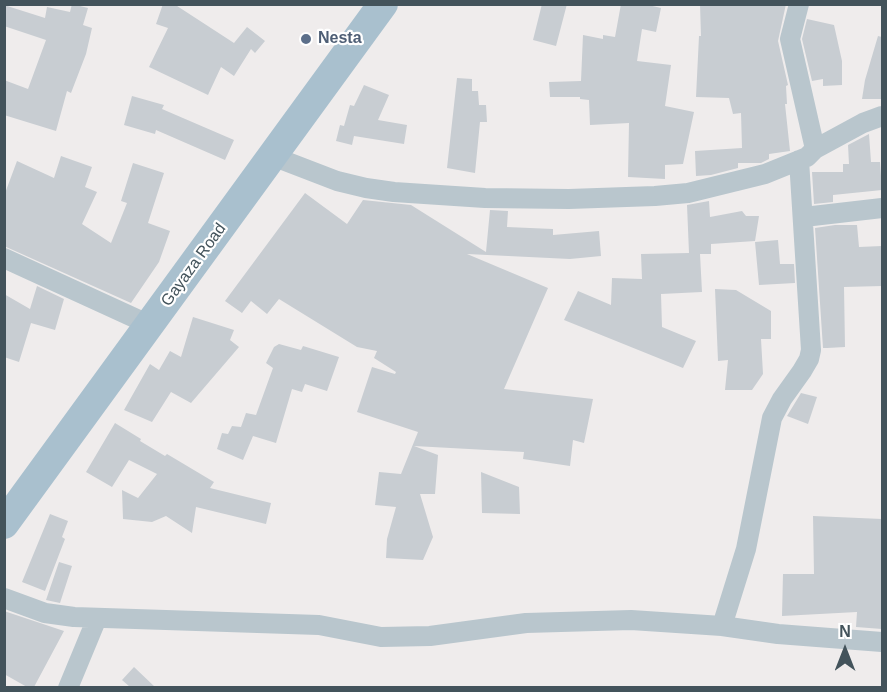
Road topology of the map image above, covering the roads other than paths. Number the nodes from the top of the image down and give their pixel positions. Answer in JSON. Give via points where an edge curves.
{"nodes":[{"id":1,"x":383,"y":4,"type":"edge"},
{"id":2,"x":798,"y":4,"type":"edge"},
{"id":3,"x":882,"y":116,"type":"edge"},
{"id":4,"x":807,"y":155,"type":"junction"},
{"id":5,"x":272,"y":156,"type":"junction"},
{"id":6,"x":882,"y":208,"type":"edge"},
{"id":7,"x":804,"y":217,"type":"junction"},
{"id":8,"x":4,"y":258,"type":"edge"},
{"id":9,"x":150,"y":326,"type":"junction"},
{"id":10,"x":4,"y":525,"type":"edge"},
{"id":11,"x":4,"y":598,"type":"edge"},
{"id":12,"x":97,"y":618,"type":"junction"},
{"id":13,"x":722,"y":626,"type":"junction"},
{"id":14,"x":882,"y":642,"type":"edge"},
{"id":15,"x":68,"y":687,"type":"edge"}],
"edges":[{"from":1,"to":5,"type":"main road","name":"Gayaza Road"},
{"from":2,"to":4,"type":"street","via":[[790,39]]},
{"from":3,"to":4,"type":"street"},
{"from":4,"to":5,"type":"street","via":[[765,174],[688,193],[569,199],[385,191],[337,181]]},
{"from":4,"to":7,"type":"street"},
{"from":5,"to":9,"type":"main road","name":"Gayaza Road"},
{"from":6,"to":7,"type":"street"},
{"from":7,"to":13,"type":"street","via":[[811,350],[806,365],[772,418],[746,549]]},
{"from":8,"to":9,"type":"street"},
{"from":9,"to":10,"type":"main road","name":"Gayaza Road"},
{"from":11,"to":12,"type":"street","via":[[45,613]]},
{"from":12,"to":13,"type":"street","via":[[319,625],[381,638],[583,620]]},
{"from":12,"to":15,"type":"street"},
{"from":13,"to":14,"type":"street"}]}
